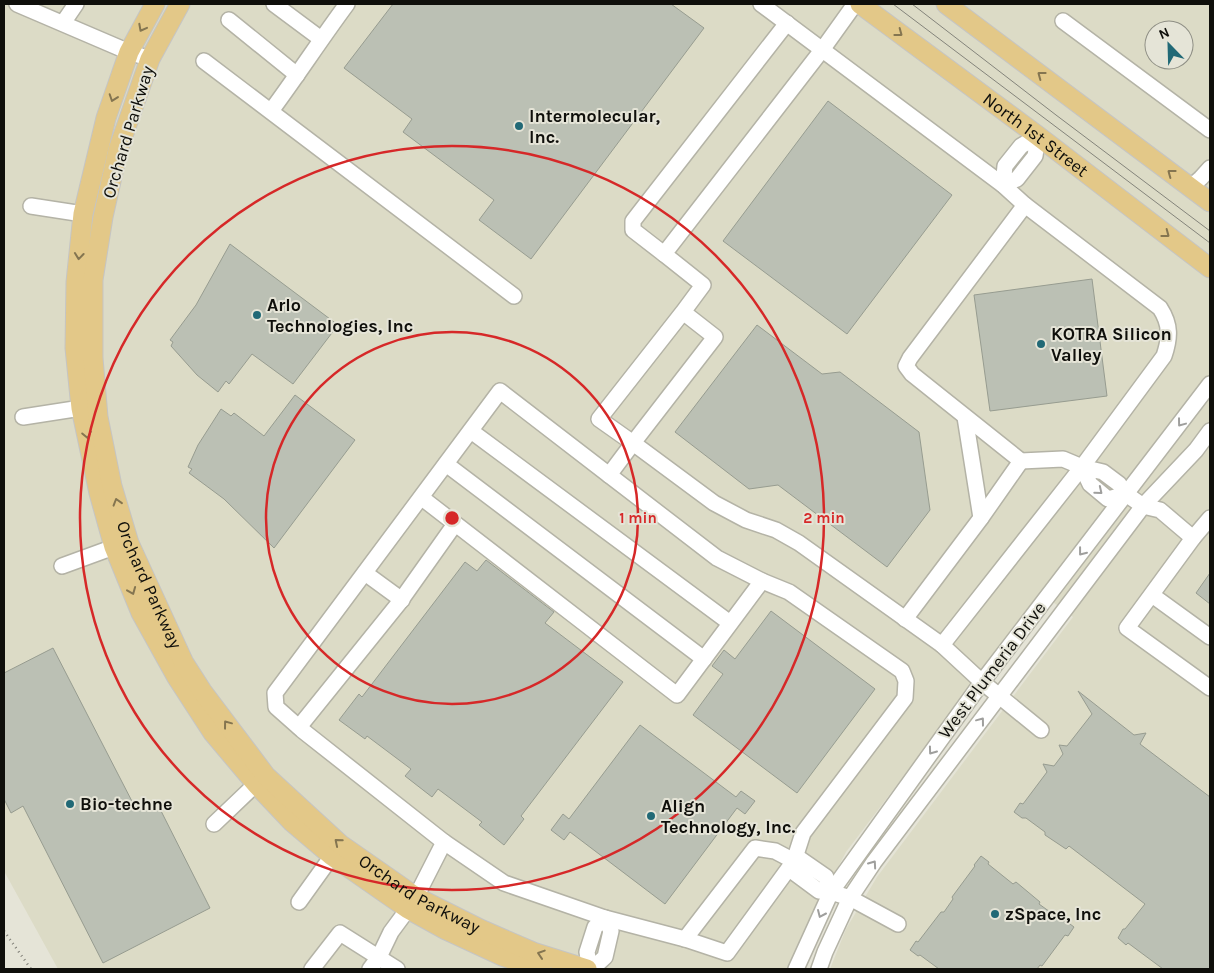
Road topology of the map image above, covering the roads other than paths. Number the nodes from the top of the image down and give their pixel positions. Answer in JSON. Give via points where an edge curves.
{"nodes":[{"id":1,"x":17,"y":4,"type":"edge"},
{"id":2,"x":76,"y":4,"type":"edge"},
{"id":3,"x":155,"y":4,"type":"edge"},
{"id":4,"x":180,"y":4,"type":"edge"},
{"id":5,"x":274,"y":4,"type":"edge"},
{"id":6,"x":346,"y":4,"type":"edge"},
{"id":7,"x":761,"y":4,"type":"edge"},
{"id":8,"x":855,"y":4,"type":"edge"},
{"id":9,"x":860,"y":4,"type":"edge"},
{"id":10,"x":946,"y":4,"type":"edge"},
{"id":11,"x":229,"y":20,"type":"dead end"},
{"id":12,"x":1063,"y":21,"type":"dead end"},
{"id":13,"x":62,"y":23,"type":"junction"},
{"id":14,"x":787,"y":23,"type":"junction"},
{"id":15,"x":321,"y":39,"type":"junction"},
{"id":16,"x":822,"y":50,"type":"junction"},
{"id":17,"x":129,"y":52,"type":"junction"},
{"id":18,"x":150,"y":59,"type":"junction"},
{"id":19,"x":204,"y":61,"type":"dead end"},
{"id":20,"x":297,"y":75,"type":"junction"},
{"id":21,"x":271,"y":111,"type":"junction"},
{"id":22,"x":1210,"y":130,"type":"edge"},
{"id":23,"x":1038,"y":136,"type":"junction"},
{"id":24,"x":1210,"y":168,"type":"edge"},
{"id":25,"x":1003,"y":185,"type":"junction"},
{"id":26,"x":1191,"y":187,"type":"junction"},
{"id":27,"x":1210,"y":202,"type":"edge"},
{"id":28,"x":1024,"y":205,"type":"junction"},
{"id":29,"x":31,"y":206,"type":"dead end"},
{"id":30,"x":83,"y":214,"type":"junction"},
{"id":31,"x":103,"y":217,"type":"junction"},
{"id":32,"x":664,"y":254,"type":"junction"},
{"id":33,"x":1210,"y":268,"type":"edge"},
{"id":34,"x":514,"y":296,"type":"dead end"},
{"id":35,"x":683,"y":312,"type":"junction"},
{"id":36,"x":1210,"y":384,"type":"edge"},
{"id":37,"x":82,"y":408,"type":"junction"},
{"id":38,"x":23,"y":417,"type":"dead end"},
{"id":39,"x":98,"y":417,"type":"junction"},
{"id":40,"x":965,"y":417,"type":"junction"},
{"id":41,"x":471,"y":431,"type":"junction"},
{"id":42,"x":1210,"y":431,"type":"edge"},
{"id":43,"x":632,"y":443,"type":"junction"},
{"id":44,"x":1021,"y":461,"type":"junction"},
{"id":45,"x":446,"y":464,"type":"junction"},
{"id":46,"x":1082,"y":467,"type":"junction"},
{"id":47,"x":609,"y":475,"type":"junction"},
{"id":48,"x":1126,"y":494,"type":"junction"},
{"id":49,"x":422,"y":498,"type":"junction"},
{"id":50,"x":1143,"y":506,"type":"junction"},
{"id":51,"x":980,"y":518,"type":"junction"},
{"id":52,"x":1210,"y":518,"type":"edge"},
{"id":53,"x":455,"y":524,"type":"junction"},
{"id":54,"x":1193,"y":538,"type":"junction"},
{"id":55,"x":122,"y":545,"type":"junction"},
{"id":56,"x":62,"y":566,"type":"dead end"},
{"id":57,"x":365,"y":573,"type":"junction"},
{"id":58,"x":762,"y":581,"type":"junction"},
{"id":59,"x":1152,"y":595,"type":"junction"},
{"id":60,"x":402,"y":600,"type":"junction"},
{"id":61,"x":905,"y":619,"type":"junction"},
{"id":62,"x":730,"y":624,"type":"junction"},
{"id":63,"x":1210,"y":637,"type":"edge"},
{"id":64,"x":942,"y":645,"type":"junction"},
{"id":65,"x":704,"y":660,"type":"junction"},
{"id":66,"x":982,"y":682,"type":"junction"},
{"id":67,"x":1210,"y":688,"type":"edge"},
{"id":68,"x":1000,"y":696,"type":"junction"},
{"id":69,"x":299,"y":727,"type":"junction"},
{"id":70,"x":1041,"y":730,"type":"dead end"},
{"id":71,"x":261,"y":780,"type":"junction"},
{"id":72,"x":214,"y":824,"type":"dead end"},
{"id":73,"x":444,"y":842,"type":"junction"},
{"id":74,"x":332,"y":856,"type":"junction"},
{"id":75,"x":794,"y":861,"type":"junction"},
{"id":76,"x":831,"y":892,"type":"junction"},
{"id":77,"x":850,"y":898,"type":"junction"},
{"id":78,"x":300,"y":902,"type":"dead end"},
{"id":79,"x":412,"y":903,"type":"junction"},
{"id":80,"x":605,"y":918,"type":"junction"},
{"id":81,"x":898,"y":924,"type":"dead end"},
{"id":82,"x":685,"y":939,"type":"junction"},
{"id":83,"x":374,"y":963,"type":"edge"},
{"id":84,"x":312,"y":969,"type":"edge"},
{"id":85,"x":397,"y":969,"type":"edge"},
{"id":86,"x":542,"y":969,"type":"edge"},
{"id":87,"x":590,"y":969,"type":"edge"},
{"id":88,"x":796,"y":969,"type":"edge"},
{"id":89,"x":819,"y":969,"type":"edge"}],
"edges":[{"from":1,"to":13,"type":"street"},
{"from":2,"to":13,"type":"street"},
{"from":3,"to":17,"type":"main road","name":"Orchard Parkway","one_way":true},
{"from":4,"to":18,"type":"main road","name":"Orchard Parkway"},
{"from":5,"to":15,"type":"street"},
{"from":6,"to":15,"type":"street"},
{"from":7,"to":14,"type":"street"},
{"from":8,"to":16,"type":"street"},
{"from":9,"to":23,"type":"main road","name":"North 1st Street","one_way":true},
{"from":26,"to":10,"type":"main road","one_way":true},
{"from":11,"to":20,"type":"street"},
{"from":12,"to":22,"type":"street"},
{"from":13,"to":17,"type":"street"},
{"from":14,"to":16,"type":"street"},
{"from":14,"to":32,"type":"street","via":[[633,221],[633,230]]},
{"from":15,"to":20,"type":"street"},
{"from":16,"to":25,"type":"street"},
{"from":16,"to":32,"type":"street"},
{"from":17,"to":18,"type":"street"},
{"from":17,"to":30,"type":"main road","name":"Orchard Parkway","one_way":true,"via":[[106,118]]},
{"from":18,"to":31,"type":"main road","name":"Orchard Parkway","via":[[118,150]]},
{"from":19,"to":21,"type":"street"},
{"from":20,"to":21,"type":"street"},
{"from":21,"to":34,"type":"street"},
{"from":23,"to":25,"type":"street","via":[[1021,146],[1005,166]]},
{"from":23,"to":33,"type":"main road","name":"North 1st Street","one_way":true},
{"from":24,"to":26,"type":"street"},
{"from":25,"to":28,"type":"street"},
{"from":26,"to":27,"type":"main road"},
{"from":28,"to":40,"type":"street","via":[[906,366]]},
{"from":28,"to":46,"type":"street","via":[[1160,308],[1166,317],[1168,341],[1164,356]]},
{"from":29,"to":30,"type":"street"},
{"from":30,"to":31,"type":"main road"},
{"from":30,"to":37,"type":"main road","name":"Orchard Parkway","one_way":true,"via":[[76,282],[75,348]]},
{"from":31,"to":39,"type":"main road","name":"Orchard Parkway","via":[[93,280],[93,358]]},
{"from":32,"to":35,"type":"street","via":[[703,285]]},
{"from":35,"to":43,"type":"street","via":[[715,337]]},
{"from":35,"to":43,"type":"street","via":[[599,418]]},
{"from":36,"to":48,"type":"street","name":"West Plumeria Drive","one_way":true},
{"from":37,"to":38,"type":"street"},
{"from":37,"to":39,"type":"main road"},
{"from":37,"to":55,"type":"main road","name":"Orchard Parkway","one_way":true,"via":[[99,493]]},
{"from":55,"to":39,"type":"main road","name":"Orchard Parkway","one_way":true},
{"from":40,"to":44,"type":"street"},
{"from":40,"to":51,"type":"street"},
{"from":41,"to":45,"type":"street"},
{"from":41,"to":47,"type":"street","via":[[500,391]]},
{"from":41,"to":62,"type":"street"},
{"from":42,"to":50,"type":"street","name":"West Plumeria Drive"},
{"from":43,"to":47,"type":"street"},
{"from":43,"to":61,"type":"street","via":[[714,503],[800,543]]},
{"from":44,"to":46,"type":"street","via":[[1063,459]]},
{"from":44,"to":51,"type":"street"},
{"from":45,"to":49,"type":"street"},
{"from":45,"to":65,"type":"street"},
{"from":46,"to":48,"type":"street","via":[[1103,472]]},
{"from":46,"to":64,"type":"street"},
{"from":47,"to":58,"type":"street","via":[[717,558]]},
{"from":48,"to":50,"type":"street"},
{"from":48,"to":66,"type":"street","name":"West Plumeria Drive","one_way":true},
{"from":49,"to":53,"type":"street"},
{"from":49,"to":57,"type":"street"},
{"from":50,"to":54,"type":"street","via":[[1160,510]]},
{"from":50,"to":68,"type":"street","name":"West Plumeria Drive"},
{"from":51,"to":61,"type":"street"},
{"from":52,"to":54,"type":"street"},
{"from":53,"to":60,"type":"street"},
{"from":53,"to":65,"type":"street","via":[[677,695]]},
{"from":54,"to":59,"type":"street"},
{"from":55,"to":56,"type":"street"},
{"from":55,"to":71,"type":"main road","name":"Orchard Parkway","via":[[141,613],[176,676],[213,733]]},
{"from":57,"to":60,"type":"street"},
{"from":57,"to":69,"type":"street","via":[[275,693],[276,708]]},
{"from":58,"to":62,"type":"street"},
{"from":58,"to":75,"type":"street","via":[[790,592],[902,671],[906,681],[905,698],[803,833]]},
{"from":59,"to":63,"type":"street"},
{"from":59,"to":67,"type":"street","via":[[1126,628]]},
{"from":60,"to":69,"type":"street"},
{"from":61,"to":64,"type":"street"},
{"from":62,"to":65,"type":"street"},
{"from":64,"to":66,"type":"street"},
{"from":66,"to":68,"type":"street"},
{"from":66,"to":76,"type":"street","name":"West Plumeria Drive","one_way":true},
{"from":68,"to":70,"type":"street"},
{"from":77,"to":68,"type":"street","name":"West Plumeria Drive","one_way":true},
{"from":69,"to":73,"type":"street"},
{"from":71,"to":72,"type":"street"},
{"from":71,"to":74,"type":"main road","name":"Orchard Parkway","via":[[292,822]]},
{"from":79,"to":71,"type":"main road","name":"Orchard Parkway","one_way":true},
{"from":73,"to":79,"type":"street"},
{"from":73,"to":80,"type":"street","via":[[504,883]]},
{"from":74,"to":78,"type":"street"},
{"from":74,"to":79,"type":"main road","name":"Orchard Parkway"},
{"from":75,"to":76,"type":"street","via":[[800,859],[826,878]]},
{"from":75,"to":82,"type":"street","via":[[775,851],[755,848]]},
{"from":75,"to":82,"type":"street","via":[[727,953]]},
{"from":76,"to":77,"type":"street"},
{"from":76,"to":88,"type":"street","name":"West Plumeria Drive","one_way":true},
{"from":77,"to":81,"type":"street"},
{"from":77,"to":89,"type":"street","name":"West Plumeria Drive"},
{"from":79,"to":83,"type":"street"},
{"from":79,"to":86,"type":"main road","name":"Orchard Parkway","via":[[446,930],[502,956]]},
{"from":87,"to":79,"type":"main road","name":"Orchard Parkway","one_way":true,"via":[[533,952]]},
{"from":80,"to":82,"type":"street"},
{"from":80,"to":87,"type":"street","via":[[611,931],[605,957]]},
{"from":83,"to":84,"type":"street","via":[[340,933]]},
{"from":83,"to":85,"type":"street"}]}
